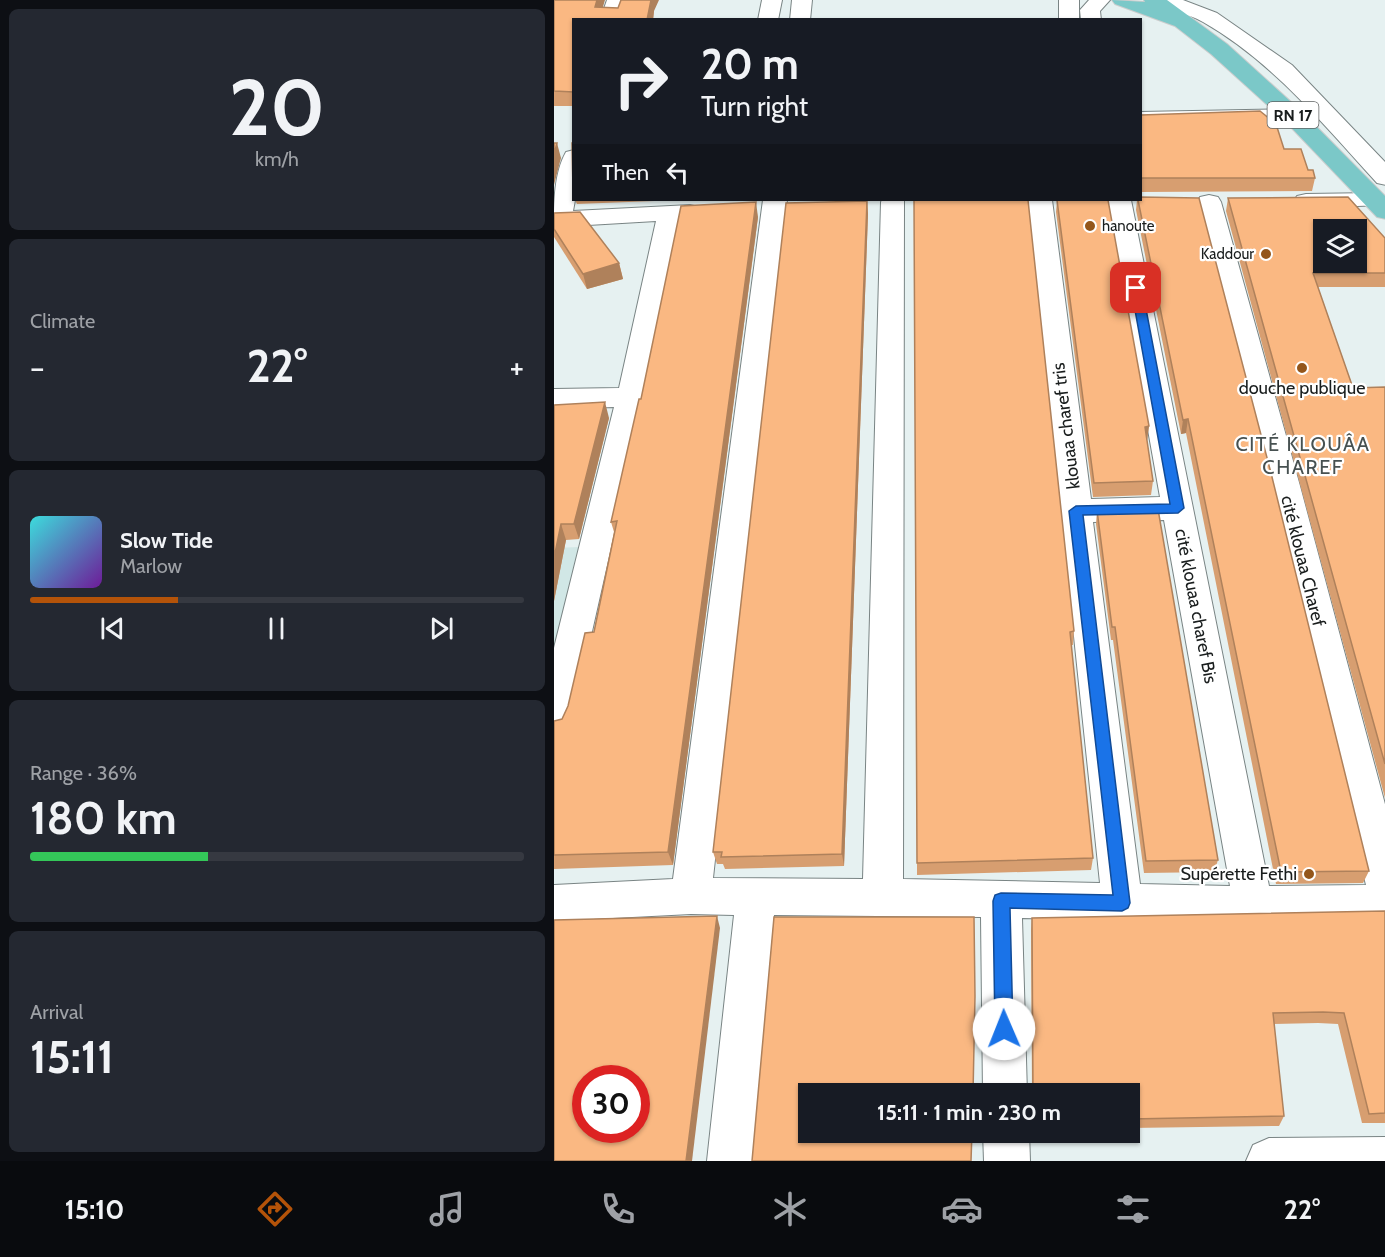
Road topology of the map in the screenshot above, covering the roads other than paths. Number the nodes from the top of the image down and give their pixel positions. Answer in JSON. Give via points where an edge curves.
{"nodes":[{"id":1,"x":617,"y":0,"type":"edge"},
{"id":2,"x":772,"y":0,"type":"edge"},
{"id":3,"x":802,"y":0,"type":"edge"},
{"id":4,"x":1069,"y":0,"type":"edge"},
{"id":5,"x":1100,"y":0,"type":"edge"},
{"id":6,"x":1122,"y":0,"type":"edge"},
{"id":7,"x":1156,"y":2,"type":"edge"},
{"id":8,"x":611,"y":18,"type":"edge"},
{"id":9,"x":768,"y":18,"type":"edge"},
{"id":10,"x":800,"y":18,"type":"edge"},
{"id":11,"x":1069,"y":18,"type":"edge"},
{"id":12,"x":1091,"y":18,"type":"edge"},
{"id":13,"x":1192,"y":28,"type":"junction"},
{"id":14,"x":1293,"y":116,"type":"junction"},
{"id":15,"x":1142,"y":119,"type":"edge"},
{"id":16,"x":572,"y":164,"type":"edge"},
{"id":17,"x":1385,"y":178,"type":"edge"},
{"id":18,"x":1040,"y":201,"type":"edge"},
{"id":19,"x":1118,"y":201,"type":"edge"},
{"id":20,"x":1280,"y":201,"type":"edge"},
{"id":21,"x":893,"y":202,"type":"dead end"},
{"id":22,"x":1210,"y":202,"type":"dead end"},
{"id":23,"x":774,"y":205,"type":"edge"},
{"id":24,"x":1380,"y":206,"type":"edge"},
{"id":25,"x":715,"y":210,"type":"edge"},
{"id":26,"x":670,"y":213,"type":"junction"},
{"id":27,"x":556,"y":219,"type":"edge"},
{"id":28,"x":631,"y":398,"type":"junction"},
{"id":29,"x":554,"y":399,"type":"edge"},
{"id":30,"x":1178,"y":508,"type":"junction"},
{"id":31,"x":1076,"y":511,"type":"junction"},
{"id":32,"x":554,"y":720,"type":"edge"},
{"id":33,"x":1385,"y":885,"type":"edge"},
{"id":34,"x":691,"y":896,"type":"junction"},
{"id":35,"x":756,"y":897,"type":"junction"},
{"id":36,"x":883,"y":897,"type":"junction"},
{"id":37,"x":1001,"y":901,"type":"junction"},
{"id":38,"x":554,"y":903,"type":"edge"},
{"id":39,"x":1122,"y":903,"type":"junction"},
{"id":40,"x":1385,"y":903,"type":"edge"},
{"id":41,"x":1253,"y":904,"type":"junction"},
{"id":42,"x":1005,"y":1083,"type":"edge"},
{"id":43,"x":1006,"y":1143,"type":"edge"},
{"id":44,"x":1385,"y":1160,"type":"edge"},
{"id":45,"x":730,"y":1161,"type":"edge"},
{"id":46,"x":1007,"y":1161,"type":"edge"},
{"id":47,"x":1270,"y":1161,"type":"edge"}],
"edges":[{"from":1,"to":8,"type":"street"},
{"from":2,"to":9,"type":"street"},
{"from":3,"to":10,"type":"street"},
{"from":4,"to":11,"type":"street"},
{"from":5,"to":12,"type":"street","via":[[1092,6]]},
{"from":6,"to":13,"type":"main road","number":"RN 17"},
{"from":7,"to":13,"type":"main road","number":"RN 17"},
{"from":7,"to":17,"type":"street","via":[[1183,6],[1210,18],[1284,70]]},
{"from":13,"to":14,"type":"main road","number":"RN 17"},
{"from":14,"to":15,"type":"street"},
{"from":14,"to":24,"type":"main road","number":"RN 17"},
{"from":16,"to":27,"type":"street"},
{"from":18,"to":31,"type":"street","name":"klouaa charef tris"},
{"from":19,"to":30,"type":"street","name":"cité klouaa charef Bis"},
{"from":20,"to":24,"type":"street"},
{"from":21,"to":36,"type":"street"},
{"from":22,"to":33,"type":"street","name":"cité klouaa Charef"},
{"from":23,"to":34,"type":"street"},
{"from":25,"to":26,"type":"street"},
{"from":26,"to":27,"type":"street"},
{"from":26,"to":28,"type":"street"},
{"from":28,"to":29,"type":"street"},
{"from":28,"to":32,"type":"street"},
{"from":30,"to":31,"type":"street"},
{"from":30,"to":41,"type":"street","name":"cité klouaa charef Bis"},
{"from":31,"to":39,"type":"street","name":"klouaa charef tris"},
{"from":34,"to":35,"type":"street"},
{"from":34,"to":38,"type":"street"},
{"from":35,"to":36,"type":"street"},
{"from":35,"to":45,"type":"street"},
{"from":36,"to":37,"type":"street"},
{"from":37,"to":39,"type":"street"},
{"from":37,"to":42,"type":"street"},
{"from":39,"to":41,"type":"street"},
{"from":40,"to":41,"type":"street"},
{"from":43,"to":46,"type":"street"},
{"from":44,"to":47,"type":"street"}]}
